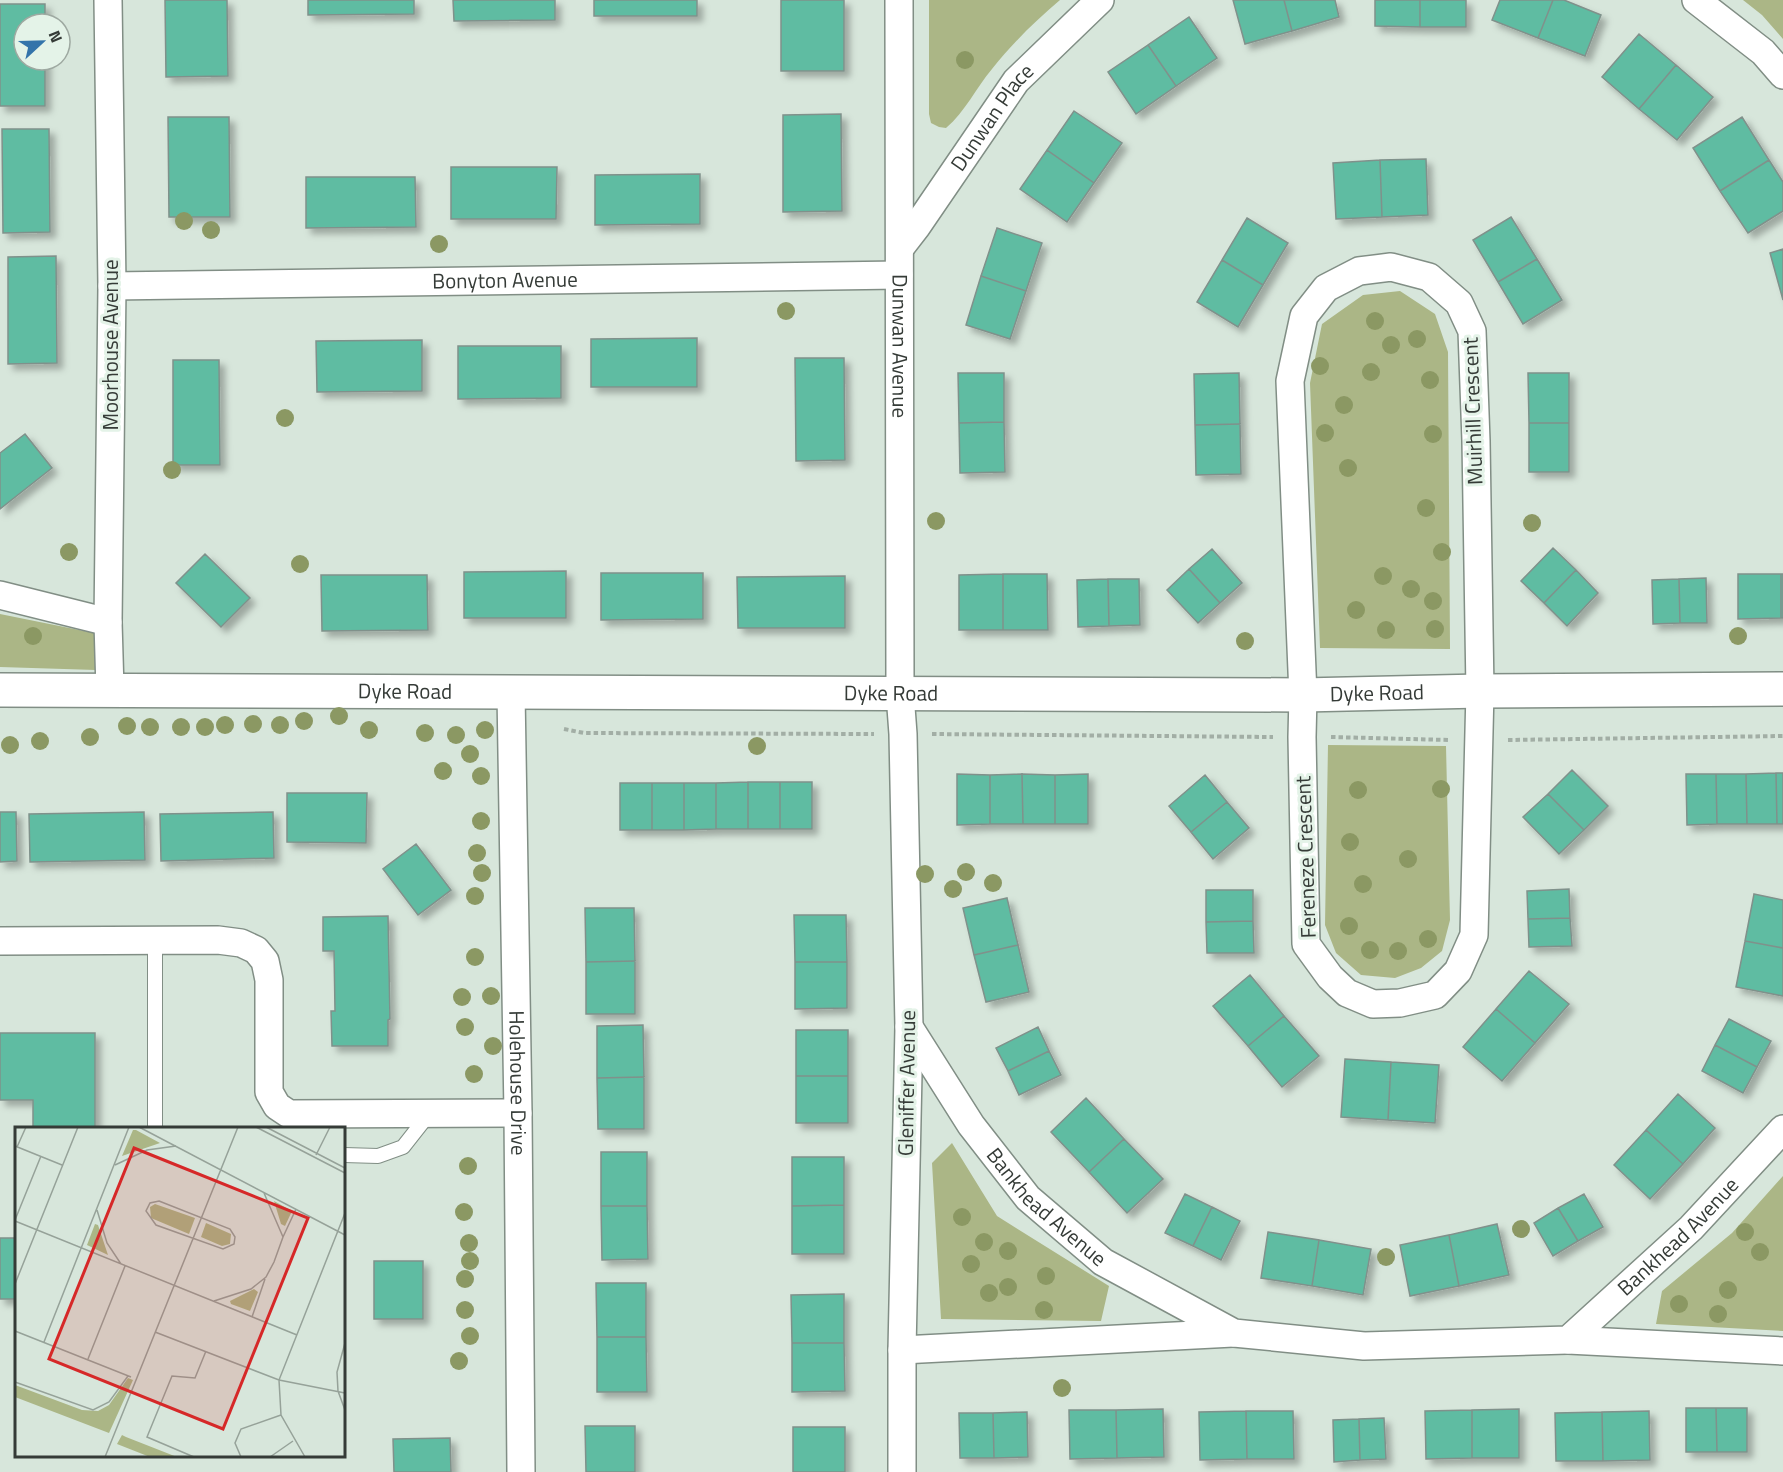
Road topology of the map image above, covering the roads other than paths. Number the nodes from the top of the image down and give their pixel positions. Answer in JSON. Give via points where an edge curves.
{"nodes":[{"id":1,"x":108,"y":0,"type":"edge"},
{"id":2,"x":899,"y":0,"type":"edge"},
{"id":3,"x":1100,"y":0,"type":"edge"},
{"id":4,"x":1696,"y":0,"type":"edge"},
{"id":5,"x":1783,"y":75,"type":"edge"},
{"id":6,"x":900,"y":248,"type":"junction"},
{"id":7,"x":899,"y":275,"type":"junction"},
{"id":8,"x":112,"y":286,"type":"junction"},
{"id":9,"x":0,"y":595,"type":"edge"},
{"id":10,"x":108,"y":622,"type":"junction"},
{"id":11,"x":1783,"y":689,"type":"edge"},
{"id":12,"x":0,"y":690,"type":"edge"},
{"id":13,"x":110,"y":690,"type":"junction"},
{"id":14,"x":1480,"y":691,"type":"junction"},
{"id":15,"x":511,"y":693,"type":"junction"},
{"id":16,"x":900,"y":694,"type":"junction"},
{"id":17,"x":1303,"y":695,"type":"junction"},
{"id":18,"x":155,"y":940,"type":"junction"},
{"id":19,"x":0,"y":941,"type":"edge"},
{"id":20,"x":909,"y":1027,"type":"junction"},
{"id":21,"x":518,"y":1113,"type":"junction"},
{"id":22,"x":429,"y":1114,"type":"junction"},
{"id":23,"x":155,"y":1127,"type":"edge"},
{"id":24,"x":1783,"y":1129,"type":"edge"},
{"id":25,"x":345,"y":1155,"type":"edge"},
{"id":26,"x":1234,"y":1333,"type":"junction"},
{"id":27,"x":1568,"y":1340,"type":"junction"},
{"id":28,"x":903,"y":1350,"type":"junction"},
{"id":29,"x":1783,"y":1351,"type":"edge"},
{"id":30,"x":520,"y":1472,"type":"edge"},
{"id":31,"x":902,"y":1472,"type":"edge"}],
"edges":[{"from":1,"to":8,"type":"street","name":"Moorhouse Avenue"},
{"from":2,"to":6,"type":"street","name":"Dunwan Avenue"},
{"from":3,"to":6,"type":"street","name":"Dunwan Place","via":[[1016,81]]},
{"from":4,"to":5,"type":"street","via":[[1763,52]]},
{"from":6,"to":7,"type":"street","name":"Dunwan Avenue"},
{"from":7,"to":8,"type":"street","name":"Bonyton Avenue"},
{"from":7,"to":16,"type":"street","name":"Dunwan Avenue"},
{"from":8,"to":10,"type":"street","name":"Moorhouse Avenue"},
{"from":9,"to":10,"type":"street"},
{"from":10,"to":13,"type":"street","name":"Moorhouse Avenue"},
{"from":11,"to":14,"type":"street","name":"Dyke Road"},
{"from":12,"to":13,"type":"street","name":"Dyke Road"},
{"from":13,"to":15,"type":"street","name":"Dyke Road"},
{"from":14,"to":17,"type":"street","name":"Dyke Road"},
{"from":14,"to":17,"type":"street","name":"Fereneze Crescent","via":[[1474,935],[1458,971],[1435,995],[1374,1004],[1347,993],[1306,944]]},
{"from":14,"to":17,"type":"street","name":"Muirhill Crescent","via":[[1472,331],[1459,303],[1429,277],[1391,267],[1359,271],[1326,288],[1304,316],[1290,381]]},
{"from":15,"to":16,"type":"street","name":"Dyke Road"},
{"from":15,"to":21,"type":"street","name":"Holehouse Drive"},
{"from":16,"to":17,"type":"street","name":"Dyke Road"},
{"from":16,"to":20,"type":"street","name":"Gleniffer Avenue"},
{"from":18,"to":19,"type":"street"},
{"from":18,"to":22,"type":"street","via":[[241,943],[256,950],[265,961],[269,980],[269,1092],[277,1106],[289,1114]]},
{"from":18,"to":23,"type":"lane"},
{"from":20,"to":26,"type":"street","name":"Bankhead Avenue","via":[[971,1125],[1028,1197],[1103,1262]]},
{"from":20,"to":28,"type":"street","name":"Gleniffer Avenue"},
{"from":21,"to":22,"type":"street"},
{"from":21,"to":30,"type":"street","name":"Holehouse Drive"},
{"from":22,"to":25,"type":"lane","via":[[403,1147],[378,1156]]},
{"from":24,"to":27,"type":"street","name":"Bankhead Avenue","via":[[1691,1228]]},
{"from":26,"to":27,"type":"street","name":"Bankhead Avenue","via":[[1364,1346]]},
{"from":26,"to":28,"type":"street","name":"Bankhead Avenue"},
{"from":27,"to":29,"type":"street","name":"Bankhead Avenue"},
{"from":28,"to":31,"type":"street","name":"Gleniffer Avenue"}]}
